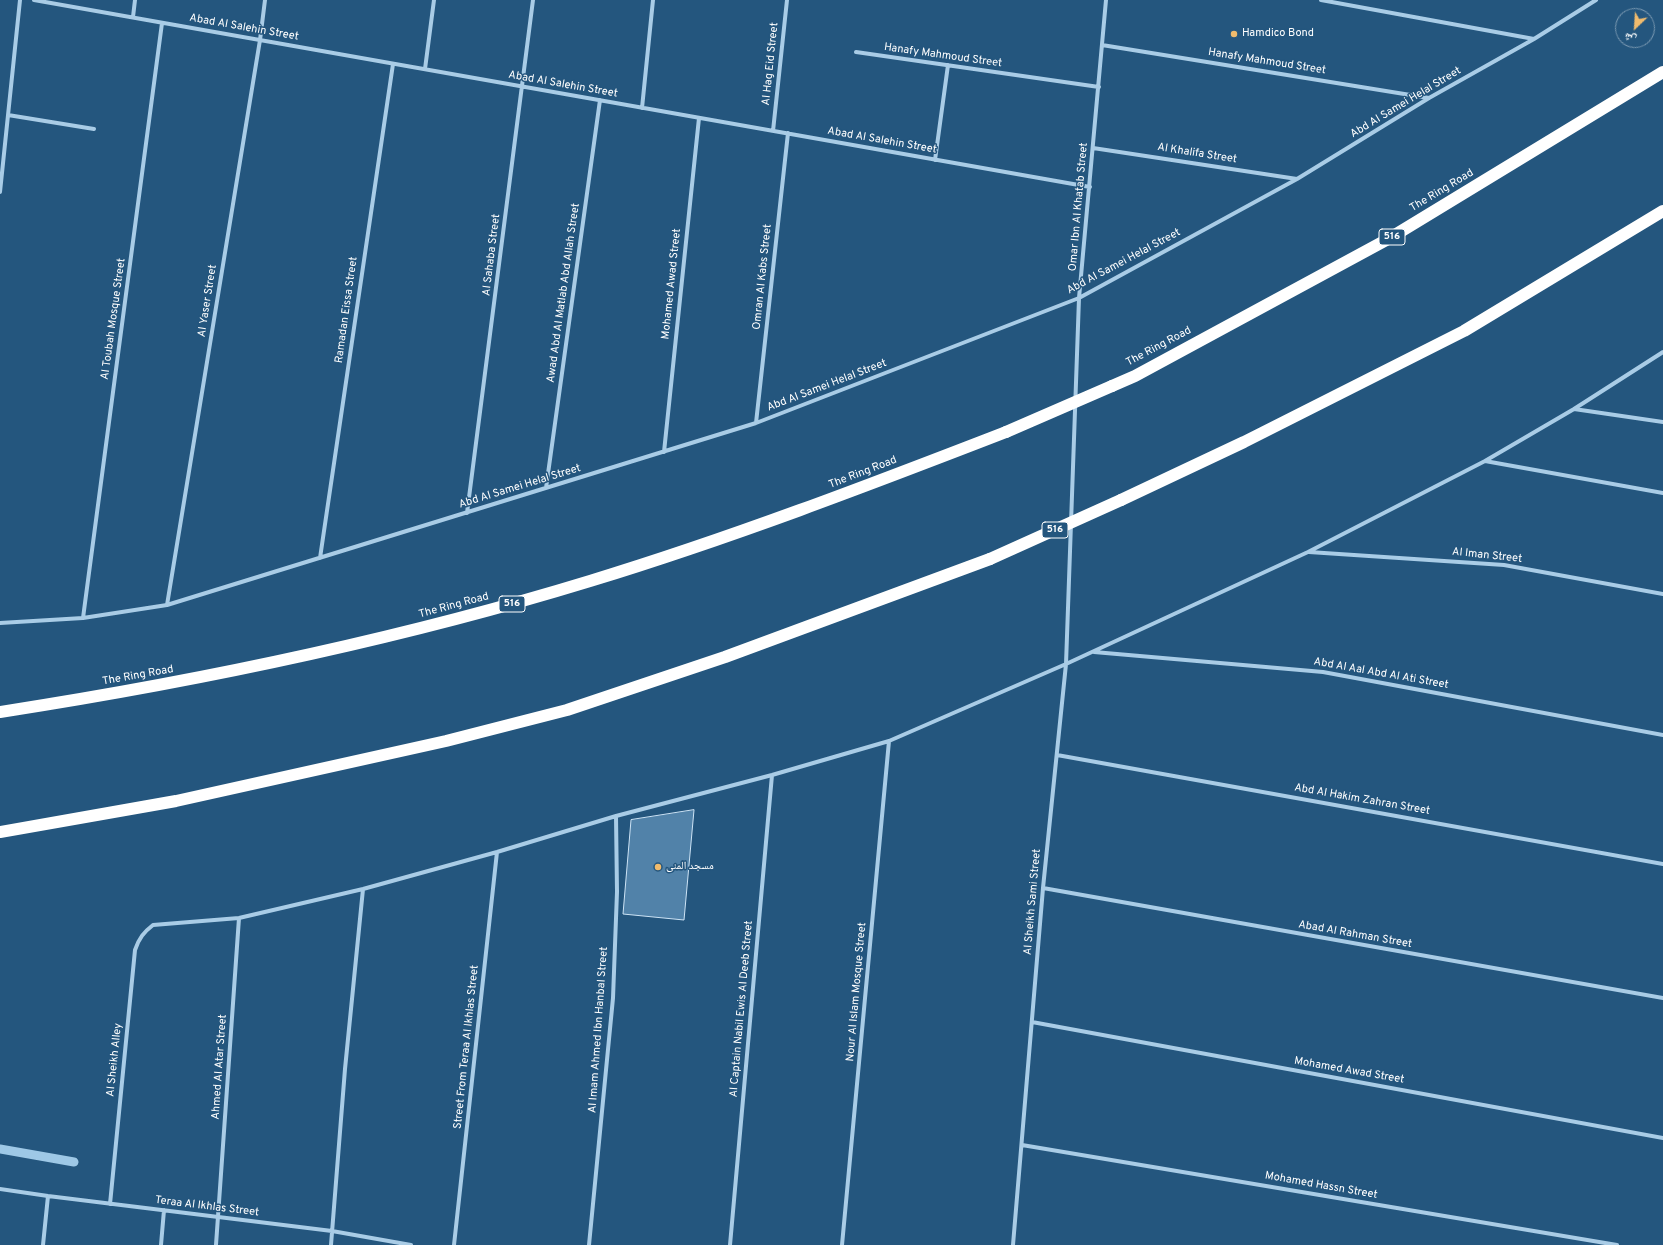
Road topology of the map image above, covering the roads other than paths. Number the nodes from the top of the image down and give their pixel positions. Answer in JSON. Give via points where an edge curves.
{"nodes":[{"id":1,"x":20,"y":0,"type":"edge"},
{"id":2,"x":34,"y":0,"type":"edge"},
{"id":3,"x":135,"y":0,"type":"edge"},
{"id":4,"x":265,"y":0,"type":"edge"},
{"id":5,"x":434,"y":0,"type":"edge"},
{"id":6,"x":534,"y":0,"type":"edge"},
{"id":7,"x":653,"y":0,"type":"edge"},
{"id":8,"x":787,"y":0,"type":"edge"},
{"id":9,"x":1106,"y":0,"type":"edge"},
{"id":10,"x":1321,"y":0,"type":"edge"},
{"id":11,"x":1596,"y":0,"type":"edge"},
{"id":12,"x":62,"y":2,"type":"edge"},
{"id":13,"x":133,"y":17,"type":"junction"},
{"id":14,"x":162,"y":23,"type":"junction"},
{"id":15,"x":1534,"y":39,"type":"junction"},
{"id":16,"x":260,"y":40,"type":"junction"},
{"id":17,"x":1102,"y":45,"type":"junction"},
{"id":18,"x":856,"y":52,"type":"dead end"},
{"id":19,"x":393,"y":64,"type":"junction"},
{"id":20,"x":948,"y":65,"type":"junction"},
{"id":21,"x":425,"y":69,"type":"junction"},
{"id":22,"x":1663,"y":72,"type":"edge"},
{"id":23,"x":523,"y":87,"type":"junction"},
{"id":24,"x":1099,"y":88,"type":"junction"},
{"id":25,"x":1429,"y":98,"type":"junction"},
{"id":26,"x":600,"y":100,"type":"junction"},
{"id":27,"x":642,"y":108,"type":"junction"},
{"id":28,"x":8,"y":115,"type":"junction"},
{"id":29,"x":699,"y":118,"type":"junction"},
{"id":30,"x":94,"y":129,"type":"dead end"},
{"id":31,"x":774,"y":131,"type":"junction"},
{"id":32,"x":788,"y":133,"type":"junction"},
{"id":33,"x":1093,"y":148,"type":"junction"},
{"id":34,"x":935,"y":160,"type":"junction"},
{"id":35,"x":1298,"y":179,"type":"junction"},
{"id":36,"x":1090,"y":187,"type":"junction"},
{"id":37,"x":0,"y":192,"type":"edge"},
{"id":38,"x":1663,"y":211,"type":"edge"},
{"id":39,"x":1079,"y":298,"type":"junction"},
{"id":40,"x":1663,"y":352,"type":"edge"},
{"id":41,"x":1574,"y":409,"type":"junction"},
{"id":42,"x":1663,"y":422,"type":"edge"},
{"id":43,"x":756,"y":423,"type":"junction"},
{"id":44,"x":664,"y":452,"type":"junction"},
{"id":45,"x":1485,"y":461,"type":"junction"},
{"id":46,"x":546,"y":488,"type":"junction"},
{"id":47,"x":1663,"y":493,"type":"edge"},
{"id":48,"x":467,"y":513,"type":"junction"},
{"id":49,"x":1308,"y":552,"type":"junction"},
{"id":50,"x":320,"y":558,"type":"junction"},
{"id":51,"x":1068,"y":560,"type":"joint"},
{"id":52,"x":1663,"y":594,"type":"edge"},
{"id":53,"x":167,"y":605,"type":"junction"},
{"id":54,"x":83,"y":618,"type":"junction"},
{"id":55,"x":0,"y":624,"type":"edge"},
{"id":56,"x":1092,"y":651,"type":"junction"},
{"id":57,"x":1066,"y":664,"type":"junction"},
{"id":58,"x":0,"y":712,"type":"edge"},
{"id":59,"x":1663,"y":735,"type":"edge"},
{"id":60,"x":889,"y":741,"type":"junction"},
{"id":61,"x":1057,"y":755,"type":"junction"},
{"id":62,"x":772,"y":775,"type":"junction"},
{"id":63,"x":616,"y":816,"type":"junction"},
{"id":64,"x":0,"y":832,"type":"edge"},
{"id":65,"x":498,"y":852,"type":"junction"},
{"id":66,"x":1663,"y":864,"type":"edge"},
{"id":67,"x":1043,"y":888,"type":"junction"},
{"id":68,"x":362,"y":889,"type":"junction"},
{"id":69,"x":239,"y":918,"type":"junction"},
{"id":70,"x":1663,"y":998,"type":"edge"},
{"id":71,"x":1032,"y":1022,"type":"junction"},
{"id":72,"x":1663,"y":1138,"type":"edge"},
{"id":73,"x":1022,"y":1145,"type":"junction"},
{"id":74,"x":0,"y":1188,"type":"edge"},
{"id":75,"x":48,"y":1196,"type":"junction"},
{"id":76,"x":110,"y":1204,"type":"junction"},
{"id":77,"x":164,"y":1210,"type":"junction"},
{"id":78,"x":219,"y":1218,"type":"junction"},
{"id":79,"x":332,"y":1231,"type":"junction"},
{"id":80,"x":43,"y":1245,"type":"edge"},
{"id":81,"x":161,"y":1245,"type":"edge"},
{"id":82,"x":216,"y":1245,"type":"edge"},
{"id":83,"x":331,"y":1245,"type":"edge"},
{"id":84,"x":411,"y":1245,"type":"edge"},
{"id":85,"x":454,"y":1245,"type":"edge"},
{"id":86,"x":589,"y":1245,"type":"edge"},
{"id":87,"x":730,"y":1245,"type":"edge"},
{"id":88,"x":842,"y":1245,"type":"edge"},
{"id":89,"x":1013,"y":1245,"type":"edge"},
{"id":90,"x":1617,"y":1245,"type":"edge"}],
"edges":[{"from":1,"to":28,"type":"street"},
{"from":2,"to":12,"type":"street","name":"Abad Al Salehin Street"},
{"from":3,"to":13,"type":"street"},
{"from":4,"to":16,"type":"street","name":"Al Yaser Street"},
{"from":5,"to":21,"type":"street"},
{"from":6,"to":23,"type":"street","name":"Al Sahaba Street"},
{"from":7,"to":27,"type":"street"},
{"from":8,"to":31,"type":"street","name":"Al Hag Eid Street"},
{"from":9,"to":17,"type":"street","name":"Omar Ibn Al Khatab Street"},
{"from":10,"to":15,"type":"street"},
{"from":11,"to":15,"type":"street","name":"Abd Al Samei Helal Street"},
{"from":12,"to":13,"type":"street","name":"Abad Al Salehin Street"},
{"from":13,"to":14,"type":"street","name":"Abad Al Salehin Street"},
{"from":14,"to":16,"type":"street","name":"Abad Al Salehin Street"},
{"from":14,"to":54,"type":"street","name":"Al Toubah Mosque Street"},
{"from":15,"to":25,"type":"street","name":"Abd Al Samei Helal Street"},
{"from":16,"to":19,"type":"street","name":"Abad Al Salehin Street"},
{"from":16,"to":53,"type":"street","name":"Al Yaser Street"},
{"from":17,"to":24,"type":"street","name":"Omar Ibn Al Khatab Street"},
{"from":17,"to":25,"type":"street","name":"Hanafy Mahmoud Street"},
{"from":18,"to":20,"type":"street","name":"Hanafy Mahmoud Street"},
{"from":19,"to":21,"type":"street","name":"Abad Al Salehin Street"},
{"from":19,"to":50,"type":"street","name":"Ramadan Eissa Street"},
{"from":20,"to":24,"type":"street","name":"Hanafy Mahmoud Street"},
{"from":20,"to":34,"type":"street"},
{"from":21,"to":23,"type":"street","name":"Abad Al Salehin Street"},
{"from":22,"to":58,"type":"highway","name":"The Ring Road","number":"516","bridge":true,"via":[[1390,238],[1135,376],[1006,432],[787,516],[689,550],[589,582],[464,617],[338,649],[211,676]]},
{"from":23,"to":26,"type":"street","name":"Abad Al Salehin Street"},
{"from":23,"to":48,"type":"street","name":"Al Sahaba Street"},
{"from":24,"to":33,"type":"street","name":"Omar Ibn Al Khatab Street"},
{"from":25,"to":35,"type":"street","name":"Abd Al Samei Helal Street"},
{"from":26,"to":27,"type":"street","name":"Abad Al Salehin Street"},
{"from":26,"to":46,"type":"street","name":"Awad Abd Al Matlab Abd Allah Street"},
{"from":27,"to":29,"type":"street","name":"Abad Al Salehin Street"},
{"from":28,"to":30,"type":"street"},
{"from":28,"to":37,"type":"street"},
{"from":29,"to":31,"type":"street","name":"Abad Al Salehin Street"},
{"from":29,"to":44,"type":"street","name":"Mohamed Awad Street"},
{"from":31,"to":32,"type":"street","name":"Abad Al Salehin Street"},
{"from":32,"to":34,"type":"street","name":"Abad Al Salehin Street"},
{"from":32,"to":43,"type":"street","name":"Omran Al Kabs Street"},
{"from":33,"to":35,"type":"street","name":"Al Khalifa Street"},
{"from":33,"to":36,"type":"street","name":"Omar Ibn Al Khatab Street"},
{"from":34,"to":36,"type":"street","name":"Abad Al Salehin Street"},
{"from":35,"to":39,"type":"street","name":"Abd Al Samei Helal Street"},
{"from":36,"to":39,"type":"street","name":"Omar Ibn Al Khatab Street"},
{"from":38,"to":64,"type":"highway","number":"516","bridge":true,"via":[[1464,331],[1250,439],[990,559],[725,657],[567,710],[402,751],[176,801]]},
{"from":39,"to":43,"type":"street","name":"Abd Al Samei Helal Street"},
{"from":39,"to":51,"type":"street","name":"Omar Ibn Al Khatab Street"},
{"from":40,"to":41,"type":"street"},
{"from":41,"to":42,"type":"street"},
{"from":41,"to":45,"type":"street"},
{"from":43,"to":44,"type":"street","name":"Abd Al Samei Helal Street"},
{"from":44,"to":46,"type":"street","name":"Abd Al Samei Helal Street"},
{"from":45,"to":47,"type":"street"},
{"from":45,"to":49,"type":"street"},
{"from":46,"to":48,"type":"street","name":"Abd Al Samei Helal Street"},
{"from":48,"to":50,"type":"street","name":"Abd Al Samei Helal Street"},
{"from":49,"to":52,"type":"street","name":"Al Iman Street","via":[[1504,565]]},
{"from":49,"to":56,"type":"street"},
{"from":50,"to":53,"type":"street","name":"Abd Al Samei Helal Street"},
{"from":51,"to":57,"type":"street","name":"Al Sheikh Sami Street"},
{"from":53,"to":54,"type":"street","name":"Abd Al Samei Helal Street"},
{"from":54,"to":55,"type":"street","name":"Abd Al Samei Helal Street"},
{"from":56,"to":57,"type":"street"},
{"from":56,"to":59,"type":"street","name":"Abd Al Aal Abd Al Ati Street","via":[[1323,672]]},
{"from":57,"to":60,"type":"street"},
{"from":57,"to":61,"type":"street","name":"Al Sheikh Sami Street"},
{"from":60,"to":62,"type":"street"},
{"from":60,"to":88,"type":"street","name":"Nour Al Islam Mosque Street"},
{"from":61,"to":66,"type":"street","name":"Abd Al Hakim Zahran Street"},
{"from":61,"to":67,"type":"street","name":"Al Sheikh Sami Street"},
{"from":62,"to":63,"type":"street"},
{"from":62,"to":87,"type":"street","name":"Al Captain Nabil Ewis Al Deeb Street"},
{"from":63,"to":65,"type":"street"},
{"from":63,"to":86,"type":"street","name":"Al Imam Ahmed Ibn Hanbal Street","via":[[617,892],[613,998]]},
{"from":65,"to":68,"type":"street"},
{"from":65,"to":85,"type":"street","name":"Street From Teraa Al Ikhlas Street"},
{"from":67,"to":70,"type":"street","name":"Abad Al Rahman Street"},
{"from":67,"to":71,"type":"street","name":"Al Sheikh Sami Street"},
{"from":68,"to":69,"type":"street"},
{"from":68,"to":79,"type":"street"},
{"from":69,"to":76,"type":"street","name":"Al Sheikh Alley","via":[[153,925],[139,940],[135,950]]},
{"from":69,"to":78,"type":"street","name":"Ahmed Al Atar Street"},
{"from":71,"to":72,"type":"street","name":"Mohamed Awad Street"},
{"from":71,"to":73,"type":"street","name":"Al Sheikh Sami Street"},
{"from":73,"to":89,"type":"street","name":"Al Sheikh Sami Street"},
{"from":73,"to":90,"type":"street","name":"Mohamed Hassn Street"},
{"from":74,"to":75,"type":"street","name":"Teraa Al Ikhlas Street"},
{"from":75,"to":76,"type":"street","name":"Teraa Al Ikhlas Street"},
{"from":75,"to":80,"type":"street"},
{"from":76,"to":77,"type":"street","name":"Teraa Al Ikhlas Street"},
{"from":77,"to":78,"type":"street","name":"Teraa Al Ikhlas Street"},
{"from":77,"to":81,"type":"street"},
{"from":78,"to":79,"type":"street","name":"Teraa Al Ikhlas Street"},
{"from":78,"to":82,"type":"street","name":"Ahmed Al Atar Street"},
{"from":79,"to":83,"type":"street"},
{"from":79,"to":84,"type":"street","name":"Teraa Al Ikhlas Street"}]}
